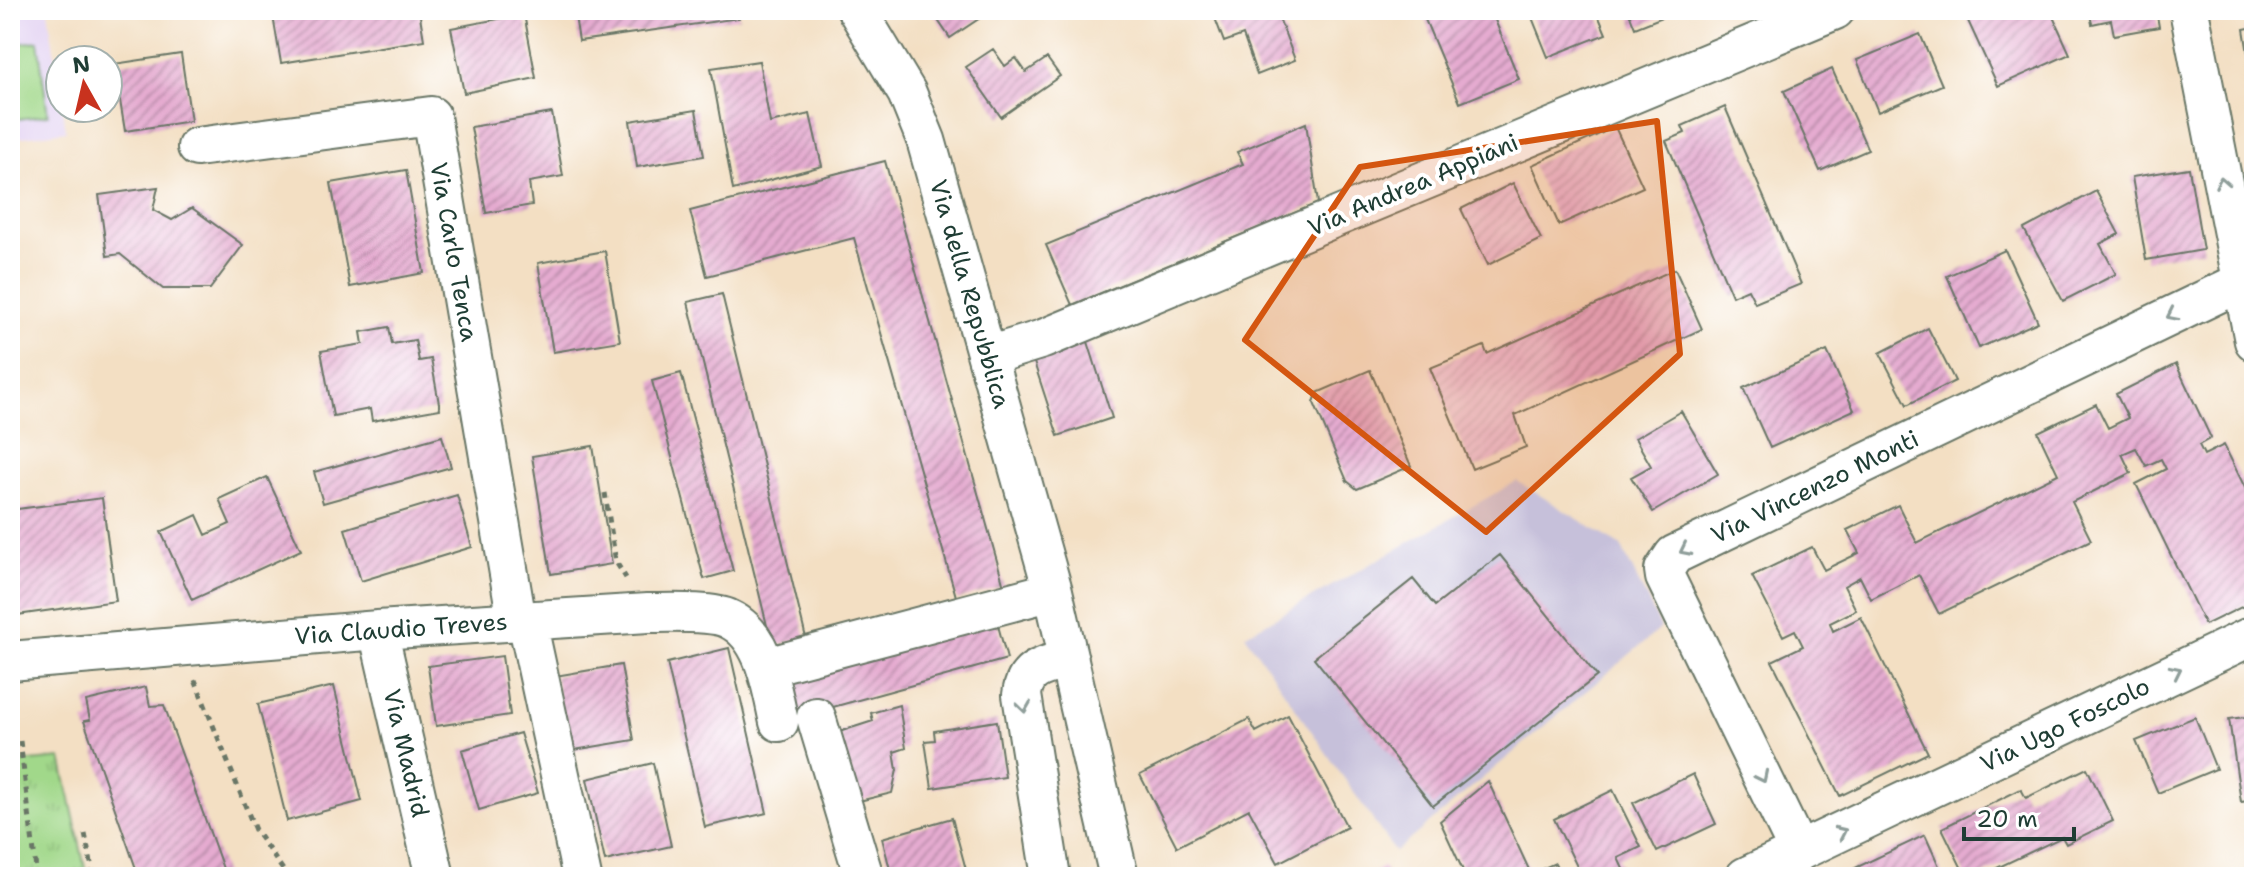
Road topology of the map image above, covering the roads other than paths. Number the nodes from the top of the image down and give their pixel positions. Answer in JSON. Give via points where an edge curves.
{"nodes":[{"id":1,"x":857,"y":10,"type":"edge"},
{"id":2,"x":1835,"y":10,"type":"edge"},
{"id":3,"x":2189,"y":10,"type":"edge"},
{"id":4,"x":197,"y":147,"type":"dead end"},
{"id":5,"x":2248,"y":278,"type":"edge"},
{"id":6,"x":2254,"y":341,"type":"edge"},
{"id":7,"x":988,"y":356,"type":"junction"},
{"id":8,"x":1053,"y":591,"type":"junction"},
{"id":9,"x":522,"y":621,"type":"junction"},
{"id":10,"x":378,"y":630,"type":"junction"},
{"id":11,"x":2254,"y":635,"type":"edge"},
{"id":12,"x":1069,"y":659,"type":"junction"},
{"id":13,"x":10,"y":661,"type":"edge"},
{"id":14,"x":766,"y":667,"type":"junction"},
{"id":15,"x":1799,"y":852,"type":"junction"},
{"id":16,"x":435,"y":877,"type":"edge"},
{"id":17,"x":582,"y":877,"type":"edge"},
{"id":18,"x":864,"y":877,"type":"edge"},
{"id":19,"x":1051,"y":877,"type":"edge"},
{"id":20,"x":1119,"y":877,"type":"edge"},
{"id":21,"x":1745,"y":877,"type":"edge"}],
"edges":[{"from":1,"to":7,"type":"street","name":"Via della Repubblica","via":[[907,93],[926,140]]},
{"from":2,"to":7,"type":"street","name":"Via Andrea Appiani","via":[[1043,339]]},
{"from":5,"to":3,"type":"street","one_way":true},
{"from":4,"to":9,"type":"street","name":"Via Carlo Tenca","via":[[431,116]]},
{"from":5,"to":6,"type":"street"},
{"from":5,"to":15,"type":"street","name":"Via Vincenzo Monti","one_way":true,"via":[[1669,560],[1665,577]]},
{"from":7,"to":8,"type":"street","name":"Via della Repubblica"},
{"from":8,"to":12,"type":"street","name":"Via della Repubblica"},
{"from":8,"to":14,"type":"street"},
{"from":9,"to":10,"type":"street","name":"Via Claudio Treves"},
{"from":9,"to":14,"type":"street","name":"Via Claudio Treves","via":[[648,613],[728,618],[750,636]]},
{"from":9,"to":17,"type":"street","name":"Via Carlo Tenca"},
{"from":10,"to":13,"type":"street","name":"Via Claudio Treves"},
{"from":10,"to":16,"type":"street","name":"Via Madrid"},
{"from":15,"to":11,"type":"street","name":"Via Ugo Foscolo","one_way":true},
{"from":12,"to":19,"type":"street","one_way":true,"via":[[1030,673],[1022,695]]},
{"from":12,"to":20,"type":"street","name":"Via della Repubblica"},
{"from":14,"to":18,"type":"street","name":"Via Claudio Treves","via":[[797,719]]},
{"from":15,"to":21,"type":"street","name":"Via Ugo Foscolo"}]}
